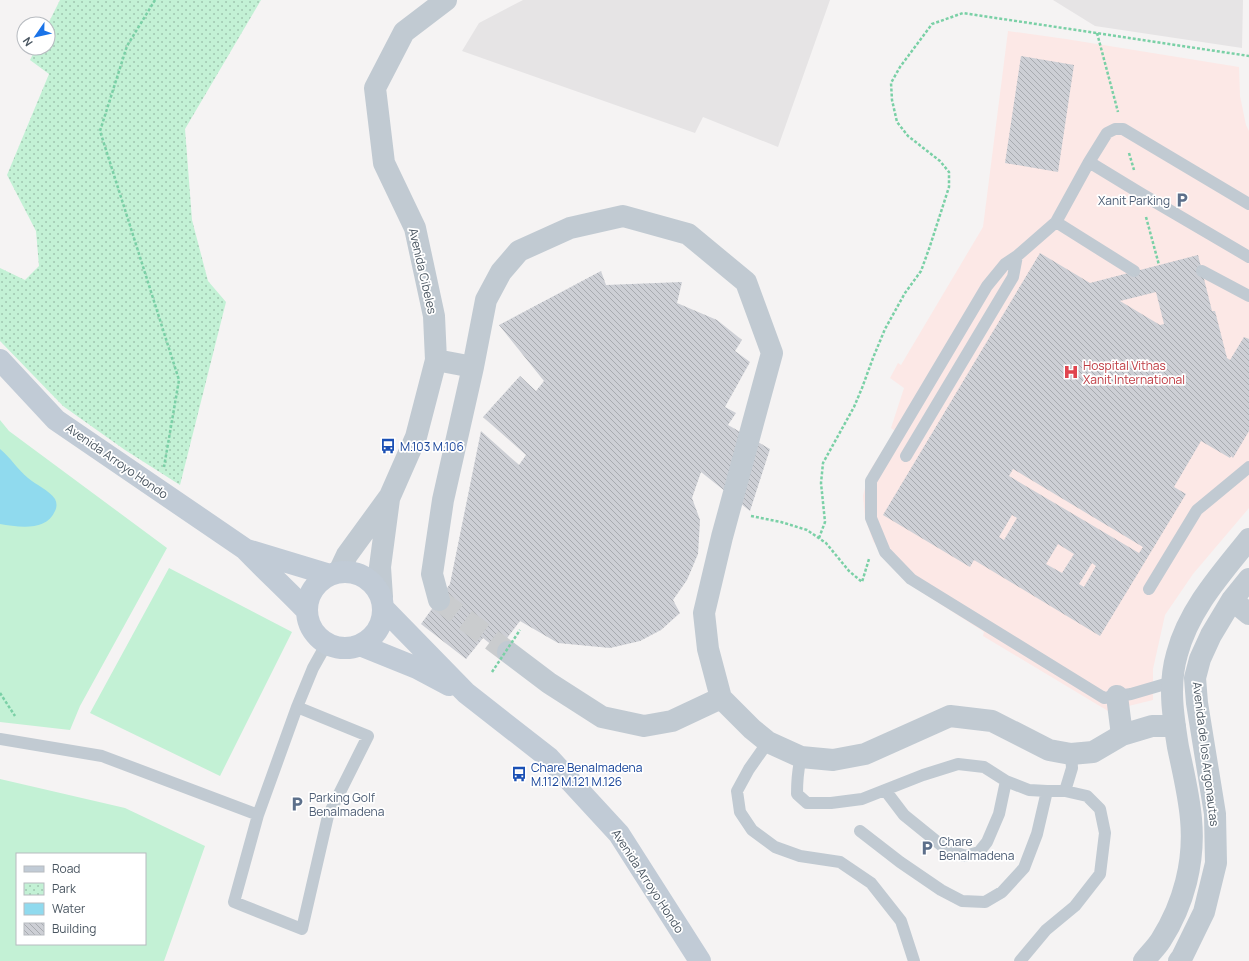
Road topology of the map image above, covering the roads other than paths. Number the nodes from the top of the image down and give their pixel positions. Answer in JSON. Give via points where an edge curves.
{"nodes":[{"id":1,"x":446,"y":0,"type":"edge"},
{"id":2,"x":1089,"y":162,"type":"junction"},
{"id":3,"x":1249,"y":204,"type":"edge"},
{"id":4,"x":1056,"y":222,"type":"junction"},
{"id":5,"x":1017,"y":256,"type":"junction"},
{"id":6,"x":1249,"y":257,"type":"edge"},
{"id":7,"x":1134,"y":271,"type":"dead end"},
{"id":8,"x":1202,"y":271,"type":"dead end"},
{"id":9,"x":1249,"y":296,"type":"edge"},
{"id":10,"x":0,"y":360,"type":"edge"},
{"id":11,"x":436,"y":360,"type":"junction"},
{"id":12,"x":473,"y":367,"type":"junction"},
{"id":13,"x":906,"y":456,"type":"dead end"},
{"id":14,"x":1249,"y":467,"type":"edge"},
{"id":15,"x":390,"y":496,"type":"junction"},
{"id":16,"x":1249,"y":539,"type":"edge"},
{"id":17,"x":244,"y":549,"type":"junction"},
{"id":18,"x":334,"y":573,"type":"junction"},
{"id":19,"x":1249,"y":579,"type":"edge"},
{"id":20,"x":1149,"y":589,"type":"dead end"},
{"id":21,"x":439,"y":600,"type":"tunnel mouth"},
{"id":22,"x":1232,"y":600,"type":"junction"},
{"id":23,"x":383,"y":603,"type":"junction"},
{"id":24,"x":307,"y":611,"type":"junction"},
{"id":25,"x":1249,"y":614,"type":"edge"},
{"id":26,"x":327,"y":643,"type":"junction"},
{"id":27,"x":360,"y":645,"type":"junction"},
{"id":28,"x":508,"y":652,"type":"tunnel mouth"},
{"id":29,"x":1172,"y":682,"type":"junction"},
{"id":30,"x":466,"y":693,"type":"junction"},
{"id":31,"x":1117,"y":696,"type":"junction"},
{"id":32,"x":721,"y":698,"type":"junction"},
{"id":33,"x":298,"y":707,"type":"junction"},
{"id":34,"x":1175,"y":726,"type":"junction"},
{"id":35,"x":1122,"y":735,"type":"junction"},
{"id":36,"x":0,"y":739,"type":"edge"},
{"id":37,"x":768,"y":742,"type":"junction"},
{"id":38,"x":1071,"y":754,"type":"junction"},
{"id":39,"x":801,"y":757,"type":"junction"},
{"id":40,"x":1006,"y":781,"type":"junction"},
{"id":41,"x":884,"y":790,"type":"junction"},
{"id":42,"x":1065,"y":790,"type":"junction"},
{"id":43,"x":1046,"y":791,"type":"junction"},
{"id":44,"x":258,"y":815,"type":"junction"},
{"id":45,"x":860,"y":831,"type":"dead end"},
{"id":46,"x":700,"y":961,"type":"edge"},
{"id":47,"x":914,"y":961,"type":"edge"},
{"id":48,"x":1020,"y":961,"type":"edge"},
{"id":49,"x":1144,"y":961,"type":"edge"},
{"id":50,"x":1179,"y":961,"type":"edge"}],
"edges":[{"from":1,"to":11,"type":"street","name":"Avenida Cibeles","via":[[404,32],[375,88],[384,163],[414,228],[434,316]]},
{"from":2,"to":3,"type":"lane","via":[[1107,134],[1115,129],[1123,129]]},
{"from":2,"to":4,"type":"lane"},
{"from":2,"to":6,"type":"lane"},
{"from":4,"to":5,"type":"lane"},
{"from":4,"to":7,"type":"lane"},
{"from":5,"to":13,"type":"lane","via":[[1013,277]]},
{"from":5,"to":31,"type":"lane","via":[[1005,264],[987,286],[871,481],[871,518],[886,552],[911,579],[1104,698]]},
{"from":8,"to":9,"type":"lane"},
{"from":10,"to":17,"type":"main road","name":"Avenida Arroyo Hondo","via":[[56,420]]},
{"from":11,"to":12,"type":"street"},
{"from":11,"to":15,"type":"street","name":"Avenida Cibeles","via":[[416,437]]},
{"from":12,"to":21,"type":"street","via":[[442,508],[432,574]]},
{"from":12,"to":32,"type":"street","via":[[486,300],[501,272],[519,251],[570,228],[623,216],[688,234],[746,282],[772,353],[704,613],[708,648]]},
{"from":14,"to":20,"type":"lane","via":[[1197,510]]},
{"from":15,"to":18,"type":"street","name":"Avenida Cibeles"},
{"from":15,"to":23,"type":"street","name":"Avenida Cibeles","via":[[380,567]]},
{"from":16,"to":29,"type":"street","name":"Avenida de los Argonautas","via":[[1212,585],[1188,623],[1177,654]]},
{"from":17,"to":18,"type":"main road","name":"Avenida Arroyo Hondo"},
{"from":17,"to":24,"type":"main road","name":"Avenida Arroyo Hondo"},
{"from":18,"to":23,"type":"main road","via":[[356,573],[372,582]]},
{"from":18,"to":24,"type":"main road","via":[[317,583],[309,596]]},
{"from":19,"to":22,"type":"street","name":"Avenida de los Argonautas"},
{"from":22,"to":25,"type":"street"},
{"from":22,"to":50,"type":"street","name":"Avenida de los Argonautas","via":[[1211,635],[1195,678],[1215,814],[1216,863],[1204,912]]},
{"from":23,"to":27,"type":"main road","via":[[382,620],[377,631]]},
{"from":23,"to":30,"type":"main road","name":"Avenida Arroyo Hondo"},
{"from":24,"to":26,"type":"main road","via":[[313,630]]},
{"from":26,"to":27,"type":"main road","via":[[349,648]]},
{"from":26,"to":33,"type":"lane","via":[[313,668]]},
{"from":27,"to":30,"type":"main road","name":"Avenida Arroyo Hondo","via":[[417,668]]},
{"from":28,"to":32,"type":"street","via":[[549,683],[602,717],[644,726],[672,721]]},
{"from":29,"to":31,"type":"lane"},
{"from":29,"to":34,"type":"street","name":"Avenida de los Argonautas"},
{"from":30,"to":46,"type":"main road","name":"Avenida Arroyo Hondo","via":[[549,758],[619,834]]},
{"from":31,"to":35,"type":"street"},
{"from":32,"to":37,"type":"street"},
{"from":33,"to":44,"type":"lane"},
{"from":33,"to":44,"type":"lane","via":[[368,736],[328,816],[302,929],[234,902]]},
{"from":34,"to":35,"type":"street","via":[[1152,726]]},
{"from":34,"to":49,"type":"street","name":"Avenida de los Argonautas","via":[[1191,819],[1191,863],[1180,904],[1161,940]]},
{"from":35,"to":38,"type":"street","via":[[1093,752]]},
{"from":36,"to":44,"type":"lane","via":[[102,756]]},
{"from":37,"to":39,"type":"street"},
{"from":37,"to":47,"type":"lane","via":[[737,791],[740,812],[752,830],[775,847],[800,856],[840,862],[871,883],[901,921]]},
{"from":38,"to":39,"type":"street","via":[[1049,750],[992,721],[950,716],[865,754],[833,760]]},
{"from":38,"to":42,"type":"lane","via":[[1072,768]]},
{"from":39,"to":41,"type":"lane","via":[[797,794],[807,803],[862,799]]},
{"from":40,"to":41,"type":"lane","via":[[984,766],[958,764]]},
{"from":40,"to":41,"type":"lane","via":[[999,814],[987,842],[979,852],[965,856],[946,850],[904,815]]},
{"from":40,"to":43,"type":"lane","via":[[1029,790]]},
{"from":42,"to":43,"type":"lane"},
{"from":42,"to":48,"type":"lane","via":[[1087,796],[1100,809],[1104,833],[1100,874],[1075,906],[1046,930]]},
{"from":43,"to":45,"type":"lane","via":[[1037,834],[1024,868],[1002,892],[985,902],[962,901],[941,890]]}]}
